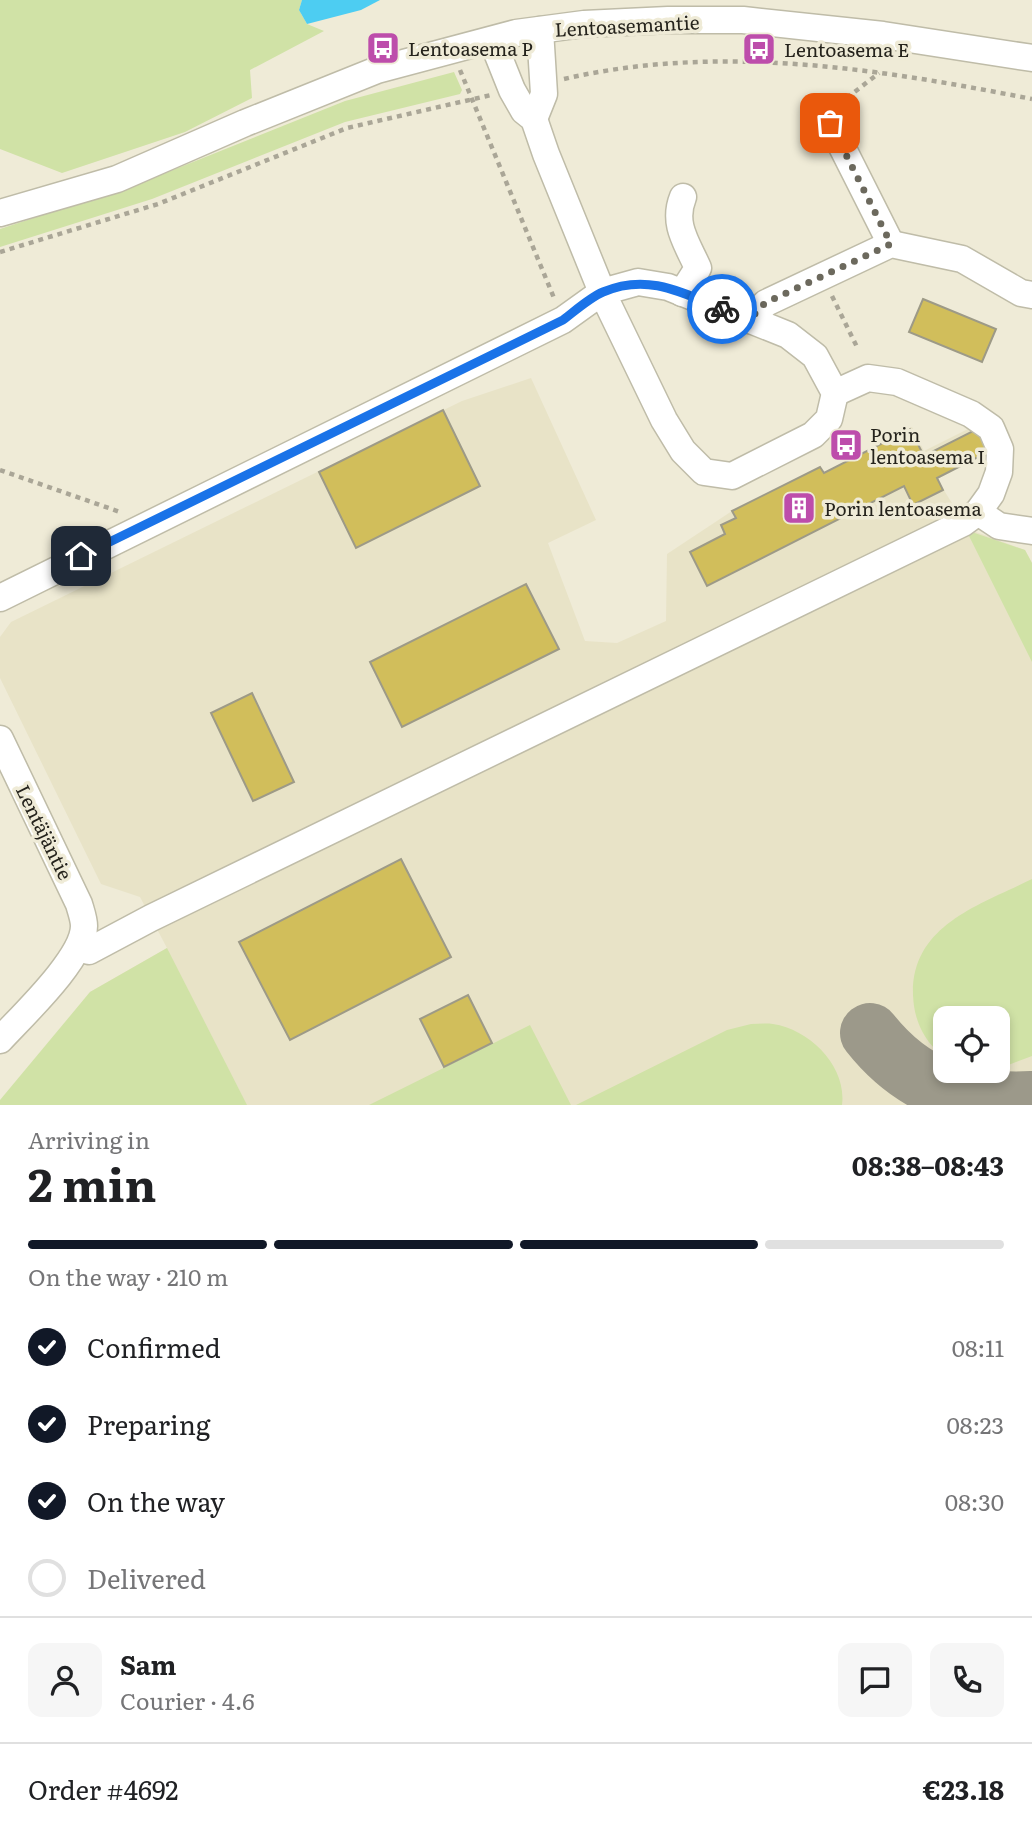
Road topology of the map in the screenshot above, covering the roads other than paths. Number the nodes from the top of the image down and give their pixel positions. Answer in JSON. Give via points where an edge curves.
{"nodes":[{"id":1,"x":540,"y":30,"type":"junction"},
{"id":2,"x":492,"y":40,"type":"junction"},
{"id":3,"x":1032,"y":58,"type":"edge"},
{"id":4,"x":534,"y":118,"type":"junction"},
{"id":5,"x":830,"y":123,"type":"road end"},
{"id":6,"x":683,"y":197,"type":"dead end"},
{"id":7,"x":0,"y":213,"type":"edge"},
{"id":8,"x":891,"y":244,"type":"junction"},
{"id":9,"x":601,"y":292,"type":"junction"},
{"id":10,"x":682,"y":293,"type":"junction"},
{"id":11,"x":1032,"y":295,"type":"edge"},
{"id":12,"x":749,"y":320,"type":"junction"},
{"id":13,"x":835,"y":394,"type":"junction"},
{"id":14,"x":978,"y":512,"type":"junction"},
{"id":15,"x":1032,"y":531,"type":"edge"},
{"id":16,"x":0,"y":598,"type":"edge"},
{"id":17,"x":0,"y":739,"type":"edge"},
{"id":18,"x":81,"y":937,"type":"junction"},
{"id":19,"x":0,"y":1040,"type":"edge"}],
"edges":[{"from":1,"to":2,"type":"street","name":"Lentoasemantie"},
{"from":1,"to":3,"type":"street","name":"Lentoasemantie","via":[[596,23],[743,20]]},
{"from":1,"to":4,"type":"street","via":[[545,83]]},
{"from":2,"to":4,"type":"street","via":[[512,90],[524,111]]},
{"from":2,"to":7,"type":"street","name":"Lentoasemantie","via":[[377,71],[117,179]]},
{"from":4,"to":9,"type":"street"},
{"from":5,"to":8,"type":"street"},
{"from":6,"to":10,"type":"street","via":[[678,222],[698,268]]},
{"from":8,"to":11,"type":"street","via":[[962,259]]},
{"from":8,"to":12,"type":"street","via":[[765,303]]},
{"from":9,"to":10,"type":"street","via":[[638,282]]},
{"from":9,"to":13,"type":"street","via":[[664,420],[683,451],[704,472],[732,476],[813,435],[829,419]]},
{"from":9,"to":16,"type":"street","via":[[563,320]]},
{"from":10,"to":12,"type":"street"},
{"from":12,"to":13,"type":"street","via":[[788,335],[815,356]]},
{"from":13,"to":14,"type":"street","via":[[868,378],[897,382],[971,414],[991,428],[1000,449],[999,472]]},
{"from":14,"to":15,"type":"street","via":[[999,526]]},
{"from":14,"to":18,"type":"street","via":[[89,951]]},
{"from":17,"to":18,"type":"street","name":"Lentäjäntie","via":[[79,904]]},
{"from":18,"to":19,"type":"street","via":[[67,965]]}]}
